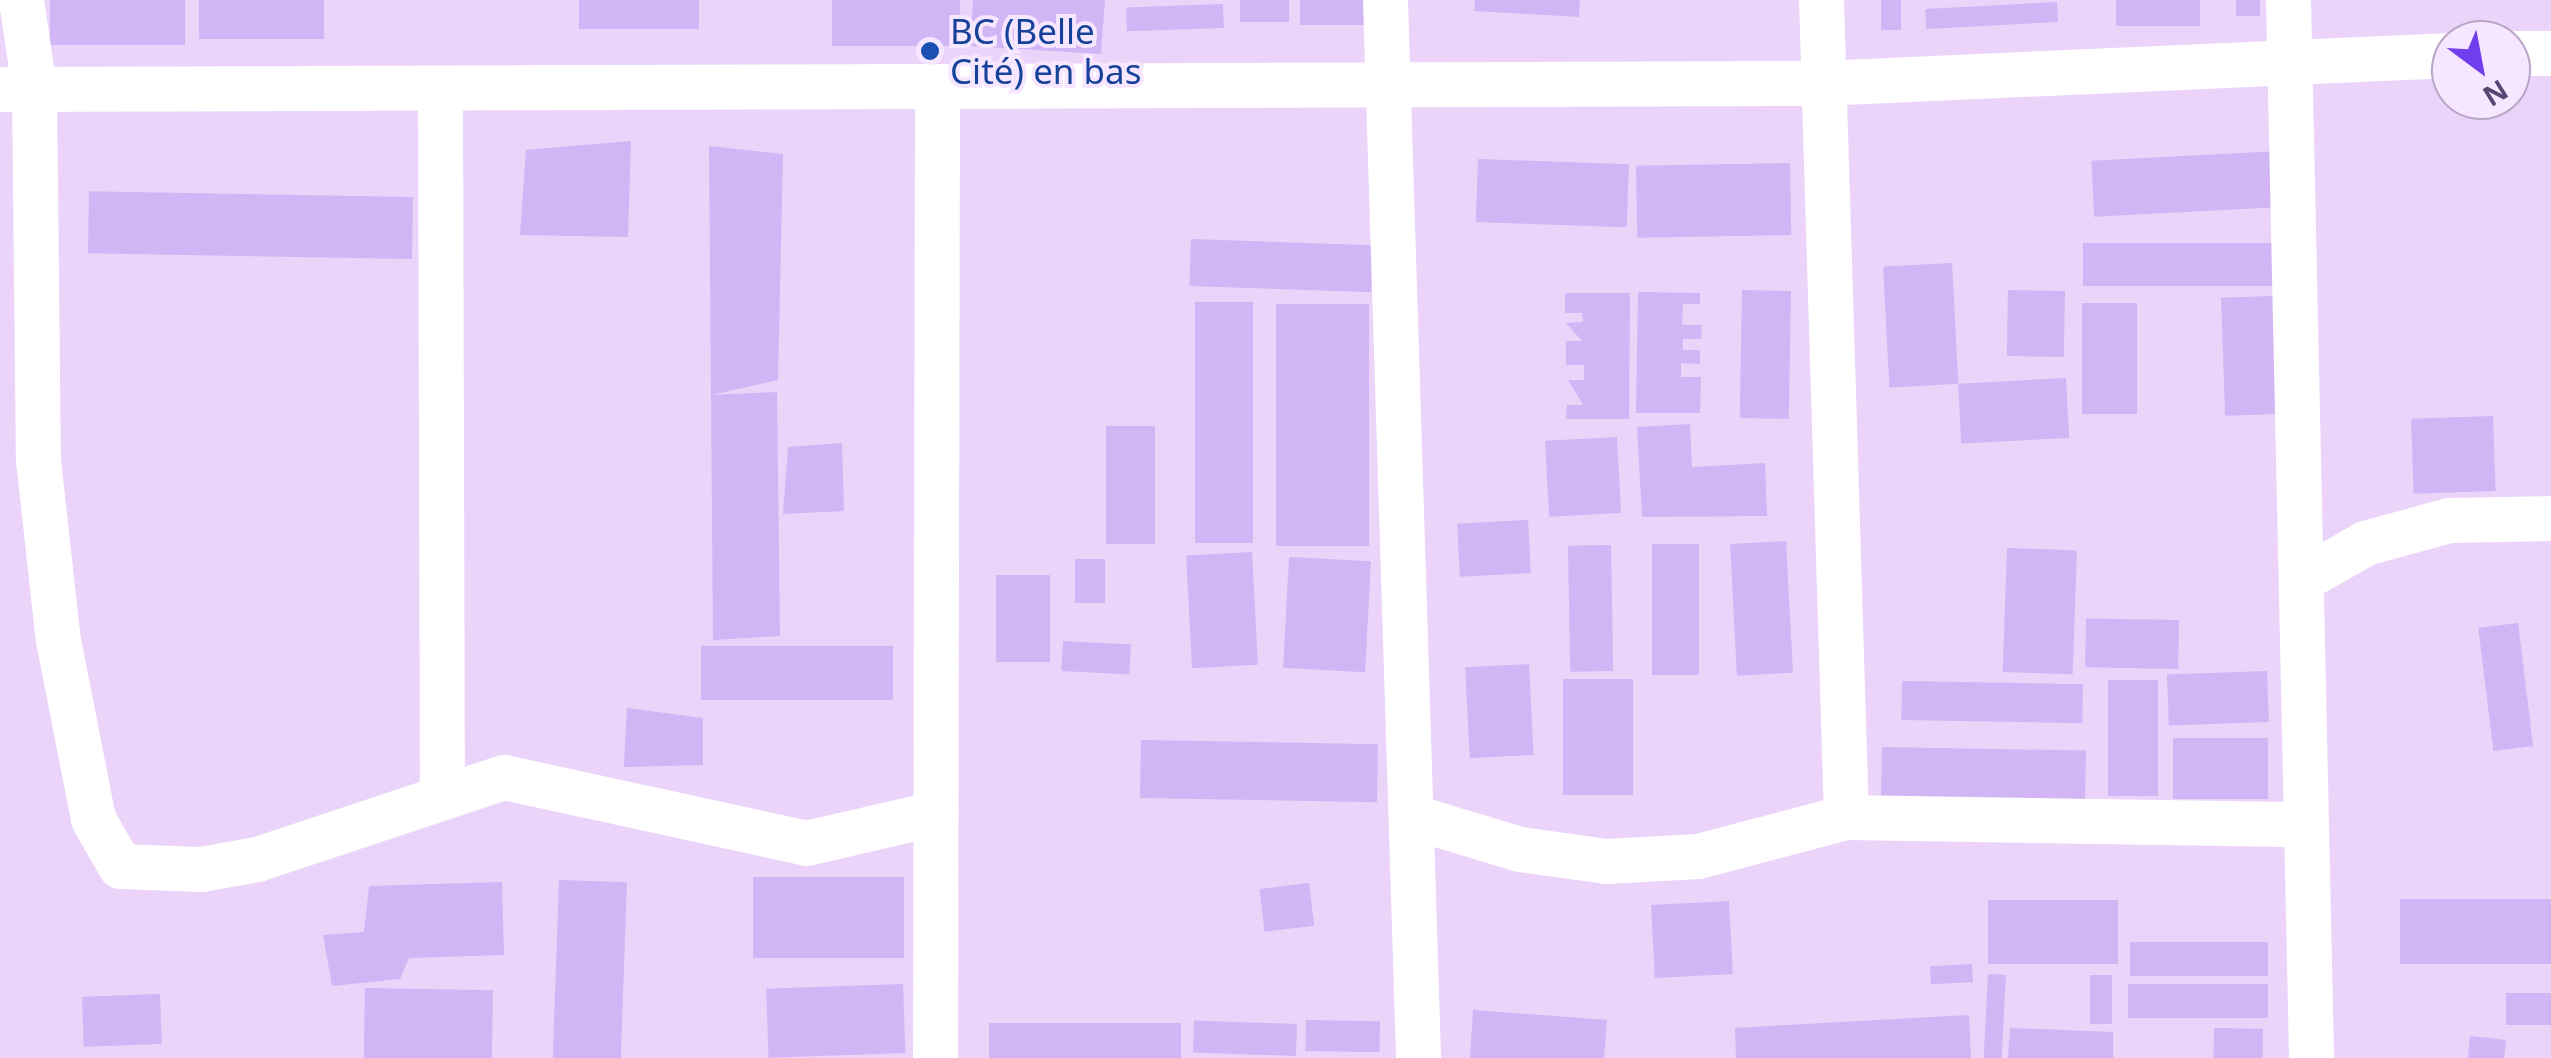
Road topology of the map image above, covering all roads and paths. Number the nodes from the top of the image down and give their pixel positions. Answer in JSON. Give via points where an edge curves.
{"nodes":[{"id":1,"x":21,"y":0,"type":"edge"},
{"id":2,"x":1385,"y":0,"type":"edge"},
{"id":3,"x":1821,"y":0,"type":"edge"},
{"id":4,"x":2288,"y":0,"type":"edge"},
{"id":5,"x":2431,"y":54,"type":"edge"},
{"id":6,"x":2287,"y":58,"type":"junction"},
{"id":7,"x":1820,"y":83,"type":"junction"},
{"id":8,"x":937,"y":86,"type":"junction"},
{"id":9,"x":17,"y":89,"type":"edge"},
{"id":10,"x":1385,"y":89,"type":"junction"},
{"id":11,"x":440,"y":94,"type":"junction"},
{"id":12,"x":2551,"y":518,"type":"edge"},
{"id":13,"x":2302,"y":580,"type":"junction"},
{"id":14,"x":442,"y":793,"type":"junction"},
{"id":15,"x":936,"y":813,"type":"junction"},
{"id":16,"x":1417,"y":818,"type":"junction"},
{"id":17,"x":1846,"y":818,"type":"junction"},
{"id":18,"x":2305,"y":824,"type":"junction"},
{"id":19,"x":935,"y":1058,"type":"edge"},
{"id":20,"x":1418,"y":1058,"type":"edge"},
{"id":21,"x":2311,"y":1058,"type":"edge"}],
"edges":[{"from":1,"to":9,"type":"street"},
{"from":2,"to":10,"type":"street"},
{"from":3,"to":7,"type":"street"},
{"from":4,"to":6,"type":"street"},
{"from":5,"to":6,"type":"street"},
{"from":6,"to":7,"type":"street"},
{"from":6,"to":13,"type":"street"},
{"from":7,"to":10,"type":"street"},
{"from":7,"to":17,"type":"street"},
{"from":8,"to":10,"type":"street"},
{"from":8,"to":11,"type":"street"},
{"from":8,"to":15,"type":"street"},
{"from":9,"to":11,"type":"street"},
{"from":9,"to":14,"type":"street","via":[[38,460],[58,640],[102,844],[120,866],[201,869],[257,859]]},
{"from":10,"to":16,"type":"street"},
{"from":11,"to":14,"type":"street"},
{"from":12,"to":13,"type":"street","via":[[2449,520],[2365,544]]},
{"from":13,"to":18,"type":"street"},
{"from":14,"to":15,"type":"street","via":[[504,777],[806,843]]},
{"from":15,"to":19,"type":"street"},
{"from":16,"to":17,"type":"street","via":[[1520,850],[1606,861],[1698,856]]},
{"from":16,"to":20,"type":"street"},
{"from":17,"to":18,"type":"street"},
{"from":18,"to":21,"type":"street"}]}
